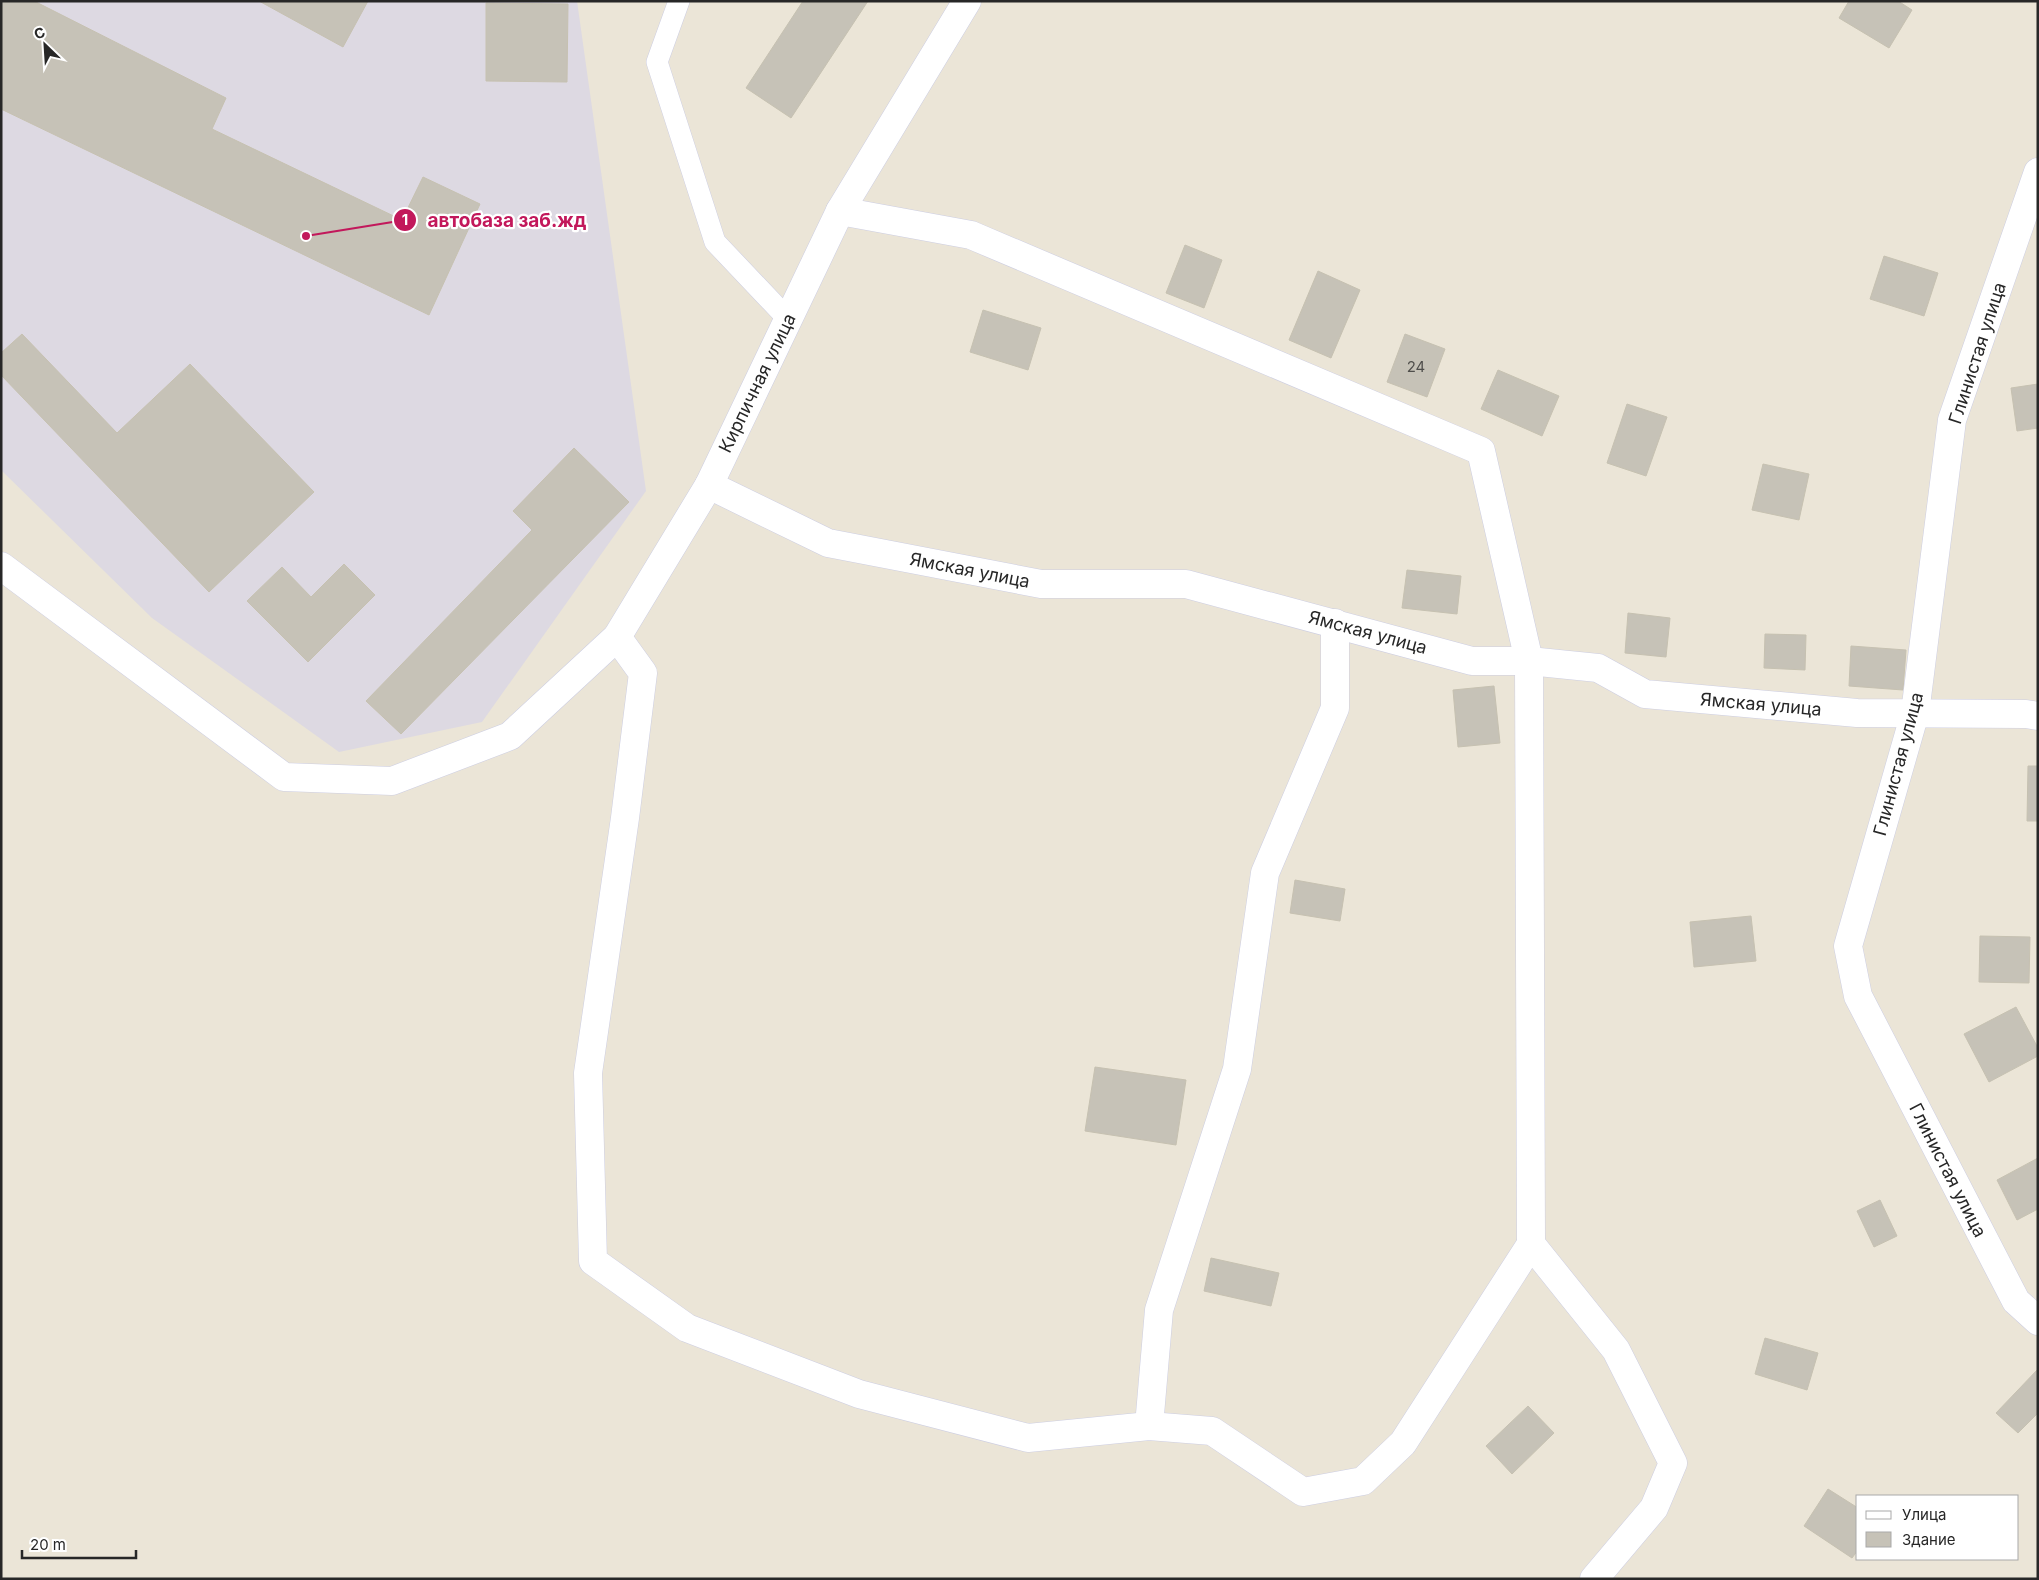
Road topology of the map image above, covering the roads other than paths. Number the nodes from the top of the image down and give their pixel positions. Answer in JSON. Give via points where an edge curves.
{"nodes":[{"id":1,"x":680,"y":1,"type":"edge"},
{"id":2,"x":967,"y":1,"type":"edge"},
{"id":3,"x":2038,"y":172,"type":"edge"},
{"id":4,"x":840,"y":211,"type":"junction"},
{"id":5,"x":788,"y":319,"type":"junction"},
{"id":6,"x":709,"y":485,"type":"junction"},
{"id":7,"x":1,"y":566,"type":"edge"},
{"id":8,"x":1335,"y":624,"type":"junction"},
{"id":9,"x":617,"y":637,"type":"junction"},
{"id":10,"x":1529,"y":660,"type":"junction"},
{"id":11,"x":1915,"y":713,"type":"junction"},
{"id":12,"x":2038,"y":716,"type":"edge"},
{"id":13,"x":1530,"y":1244,"type":"junction"},
{"id":14,"x":2038,"y":1320,"type":"edge"},
{"id":15,"x":1149,"y":1426,"type":"junction"},
{"id":16,"x":1594,"y":1579,"type":"edge"}],
"edges":[{"from":1,"to":5,"type":"lane","via":[[657,62],[715,242]]},
{"from":2,"to":4,"type":"street","name":"Кирпичная улица"},
{"from":3,"to":11,"type":"street","name":"Глинистая улица","via":[[1952,420]]},
{"from":4,"to":5,"type":"street","name":"Кирпичная улица"},
{"from":4,"to":10,"type":"street","via":[[971,235],[1481,451]]},
{"from":5,"to":6,"type":"street","name":"Кирпичная улица"},
{"from":6,"to":8,"type":"street","name":"Ямская улица","via":[[828,543],[1041,584],[1186,584]]},
{"from":6,"to":9,"type":"street","name":"Кирпичная улица"},
{"from":7,"to":9,"type":"street","name":"Кирпичная улица","via":[[284,776],[392,781],[510,736]]},
{"from":8,"to":10,"type":"street","name":"Ямская улица","via":[[1472,661]]},
{"from":8,"to":15,"type":"street","via":[[1335,708],[1265,873],[1237,1069],[1159,1310]]},
{"from":9,"to":15,"type":"street","via":[[643,674],[588,1073],[593,1262],[687,1328],[860,1394],[1028,1438]]},
{"from":10,"to":11,"type":"street","name":"Ямская улица","via":[[1598,668],[1644,694],[1857,713]]},
{"from":10,"to":13,"type":"street"},
{"from":11,"to":12,"type":"street","name":"Ямская улица"},
{"from":11,"to":14,"type":"street","name":"Глинистая улица","via":[[1848,946],[1858,996],[2016,1301]]},
{"from":13,"to":15,"type":"street","via":[[1403,1443],[1363,1481],[1303,1492],[1212,1431]]},
{"from":13,"to":16,"type":"street","via":[[1616,1350],[1672,1464],[1654,1508]]}]}
